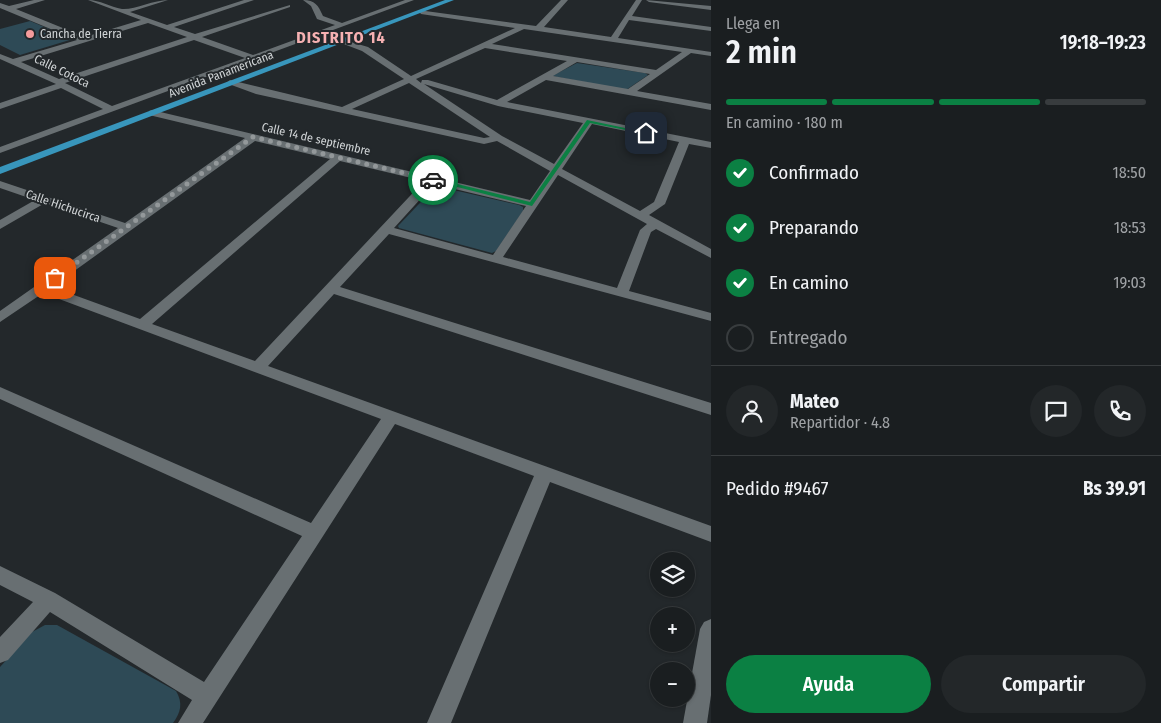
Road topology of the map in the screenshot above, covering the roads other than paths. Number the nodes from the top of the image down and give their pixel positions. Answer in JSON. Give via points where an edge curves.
{"nodes":[{"id":1,"x":42,"y":0,"type":"edge"},
{"id":2,"x":92,"y":0,"type":"edge"},
{"id":3,"x":165,"y":0,"type":"edge"},
{"id":4,"x":251,"y":0,"type":"edge"},
{"id":5,"x":308,"y":0,"type":"edge"},
{"id":6,"x":411,"y":0,"type":"edge"},
{"id":7,"x":431,"y":0,"type":"edge"},
{"id":8,"x":451,"y":0,"type":"edge"},
{"id":9,"x":566,"y":0,"type":"edge"},
{"id":10,"x":639,"y":0,"type":"edge"},
{"id":11,"x":649,"y":0,"type":"edge"},
{"id":12,"x":0,"y":5,"type":"edge"},
{"id":13,"x":288,"y":6,"type":"dead end"},
{"id":14,"x":9,"y":8,"type":"junction"},
{"id":15,"x":711,"y":8,"type":"edge"},
{"id":16,"x":0,"y":11,"type":"edge"},
{"id":17,"x":124,"y":12,"type":"junction"},
{"id":18,"x":421,"y":12,"type":"junction"},
{"id":19,"x":628,"y":18,"type":"junction"},
{"id":20,"x":149,"y":20,"type":"junction"},
{"id":21,"x":342,"y":25,"type":"junction"},
{"id":22,"x":167,"y":26,"type":"junction"},
{"id":23,"x":522,"y":27,"type":"junction"},
{"id":24,"x":538,"y":29,"type":"junction"},
{"id":25,"x":711,"y":29,"type":"edge"},
{"id":26,"x":196,"y":37,"type":"junction"},
{"id":27,"x":85,"y":40,"type":"junction"},
{"id":28,"x":613,"y":40,"type":"junction"},
{"id":29,"x":344,"y":41,"type":"junction"},
{"id":30,"x":483,"y":45,"type":"junction"},
{"id":31,"x":689,"y":51,"type":"junction"},
{"id":32,"x":711,"y":54,"type":"edge"},
{"id":33,"x":0,"y":56,"type":"edge"},
{"id":34,"x":252,"y":58,"type":"junction"},
{"id":35,"x":574,"y":60,"type":"junction"},
{"id":36,"x":12,"y":62,"type":"junction"},
{"id":37,"x":658,"y":73,"type":"junction"},
{"id":38,"x":544,"y":77,"type":"junction"},
{"id":39,"x":410,"y":78,"type":"junction"},
{"id":40,"x":230,"y":83,"type":"junction"},
{"id":41,"x":61,"y":84,"type":"junction"},
{"id":42,"x":630,"y":92,"type":"junction"},
{"id":43,"x":498,"y":103,"type":"junction"},
{"id":44,"x":0,"y":106,"type":"edge"},
{"id":45,"x":711,"y":107,"type":"edge"},
{"id":46,"x":112,"y":110,"type":"junction"},
{"id":47,"x":343,"y":110,"type":"junction"},
{"id":48,"x":152,"y":113,"type":"junction"},
{"id":49,"x":589,"y":121,"type":"junction"},
{"id":50,"x":253,"y":137,"type":"junction"},
{"id":51,"x":498,"y":138,"type":"junction"},
{"id":52,"x":685,"y":140,"type":"junction"},
{"id":53,"x":711,"y":145,"type":"edge"},
{"id":54,"x":0,"y":150,"type":"edge"},
{"id":55,"x":338,"y":157,"type":"junction"},
{"id":56,"x":0,"y":161,"type":"edge"},
{"id":57,"x":557,"y":170,"type":"junction"},
{"id":58,"x":0,"y":171,"type":"edge"},
{"id":59,"x":432,"y":179,"type":"junction"},
{"id":60,"x":0,"y":184,"type":"edge"},
{"id":61,"x":44,"y":199,"type":"junction"},
{"id":62,"x":532,"y":204,"type":"junction"},
{"id":63,"x":641,"y":215,"type":"junction"},
{"id":64,"x":656,"y":223,"type":"junction"},
{"id":65,"x":0,"y":225,"type":"edge"},
{"id":66,"x":126,"y":227,"type":"junction"},
{"id":67,"x":386,"y":230,"type":"junction"},
{"id":68,"x":711,"y":254,"type":"edge"},
{"id":69,"x":496,"y":259,"type":"junction"},
{"id":70,"x":41,"y":288,"type":"junction"},
{"id":71,"x":331,"y":289,"type":"junction"},
{"id":72,"x":622,"y":293,"type":"junction"},
{"id":73,"x":711,"y":317,"type":"edge"},
{"id":74,"x":0,"y":318,"type":"edge"},
{"id":75,"x":142,"y":325,"type":"junction"},
{"id":76,"x":258,"y":368,"type":"junction"},
{"id":77,"x":0,"y":393,"type":"edge"},
{"id":78,"x":711,"y":409,"type":"edge"},
{"id":79,"x":391,"y":417,"type":"junction"},
{"id":80,"x":545,"y":472,"type":"junction"},
{"id":81,"x":314,"y":533,"type":"junction"},
{"id":82,"x":711,"y":534,"type":"edge"},
{"id":83,"x":0,"y":576,"type":"edge"},
{"id":84,"x":48,"y":600,"type":"junction"},
{"id":85,"x":711,"y":629,"type":"edge"},
{"id":86,"x":0,"y":654,"type":"edge"},
{"id":87,"x":207,"y":696,"type":"junction"},
{"id":88,"x":702,"y":714,"type":"edge"},
{"id":89,"x":190,"y":723,"type":"edge"},
{"id":90,"x":439,"y":723,"type":"edge"}],
"edges":[{"from":1,"to":14,"type":"street"},
{"from":2,"to":17,"type":"street"},
{"from":3,"to":17,"type":"street"},
{"from":4,"to":22,"type":"street"},
{"from":5,"to":21,"type":"street","via":[[320,17]]},
{"from":6,"to":21,"type":"street","name":"Avenida Panamericana"},
{"from":7,"to":56,"type":"highway","name":"Avenida Panamericana"},
{"from":8,"to":18,"type":"highway","name":"Avenida Panamericana"},
{"from":9,"to":24,"type":"street"},
{"from":10,"to":19,"type":"street"},
{"from":11,"to":15,"type":"street"},
{"from":12,"to":14,"type":"street"},
{"from":13,"to":26,"type":"street"},
{"from":14,"to":16,"type":"street"},
{"from":14,"to":27,"type":"street"},
{"from":17,"to":20,"type":"street"},
{"from":18,"to":23,"type":"street"},
{"from":18,"to":29,"type":"highway","name":"Avenida Panamericana"},
{"from":19,"to":25,"type":"street"},
{"from":19,"to":28,"type":"street"},
{"from":20,"to":22,"type":"street"},
{"from":20,"to":27,"type":"street"},
{"from":21,"to":34,"type":"street","name":"Avenida Panamericana"},
{"from":22,"to":26,"type":"street"},
{"from":23,"to":24,"type":"street"},
{"from":23,"to":30,"type":"street"},
{"from":24,"to":28,"type":"street"},
{"from":26,"to":34,"type":"street"},
{"from":26,"to":41,"type":"street"},
{"from":27,"to":36,"type":"street"},
{"from":28,"to":31,"type":"street"},
{"from":29,"to":39,"type":"street","via":[[365,49]]},
{"from":29,"to":40,"type":"highway","name":"Avenida Panamericana"},
{"from":30,"to":35,"type":"street"},
{"from":30,"to":39,"type":"street"},
{"from":31,"to":32,"type":"street"},
{"from":31,"to":37,"type":"street"},
{"from":33,"to":36,"type":"street","name":"Calle Cotoca"},
{"from":34,"to":46,"type":"street","name":"Avenida Panamericana"},
{"from":35,"to":37,"type":"street"},
{"from":35,"to":38,"type":"street"},
{"from":36,"to":41,"type":"street","name":"Calle Cotoca"},
{"from":37,"to":42,"type":"street"},
{"from":38,"to":42,"type":"street"},
{"from":38,"to":43,"type":"street"},
{"from":39,"to":43,"type":"street"},
{"from":39,"to":47,"type":"street"},
{"from":39,"to":51,"type":"street"},
{"from":40,"to":47,"type":"street"},
{"from":40,"to":48,"type":"highway","name":"Avenida Panamericana"},
{"from":41,"to":44,"type":"street"},
{"from":41,"to":46,"type":"street","name":"Calle Cotoca"},
{"from":42,"to":45,"type":"street"},
{"from":43,"to":49,"type":"street"},
{"from":46,"to":54,"type":"street","name":"Avenida Panamericana"},
{"from":47,"to":51,"type":"street","via":[[484,141]]},
{"from":48,"to":50,"type":"street","name":"Calle 14 de septiembre"},
{"from":48,"to":58,"type":"highway","name":"Avenida Panamericana"},
{"from":49,"to":52,"type":"street"},
{"from":49,"to":57,"type":"street"},
{"from":50,"to":55,"type":"street","name":"Calle 14 de septiembre"},
{"from":50,"to":66,"type":"street"},
{"from":51,"to":57,"type":"street"},
{"from":52,"to":53,"type":"street"},
{"from":52,"to":63,"type":"street","via":[[659,204]]},
{"from":55,"to":59,"type":"street","name":"Calle 14 de septiembre"},
{"from":55,"to":75,"type":"street"},
{"from":57,"to":62,"type":"street"},
{"from":57,"to":63,"type":"street"},
{"from":59,"to":62,"type":"street","name":"Calle 14 de septiembre"},
{"from":59,"to":67,"type":"street"},
{"from":60,"to":61,"type":"street","name":"Calle Hichucirca"},
{"from":61,"to":65,"type":"street"},
{"from":61,"to":66,"type":"street","name":"Calle Hichucirca"},
{"from":62,"to":69,"type":"street"},
{"from":63,"to":64,"type":"street"},
{"from":64,"to":68,"type":"street"},
{"from":64,"to":72,"type":"street","via":[[646,230]]},
{"from":66,"to":70,"type":"street"},
{"from":67,"to":69,"type":"street"},
{"from":67,"to":71,"type":"street"},
{"from":69,"to":72,"type":"street"},
{"from":70,"to":74,"type":"street"},
{"from":70,"to":75,"type":"street"},
{"from":71,"to":76,"type":"street"},
{"from":71,"to":78,"type":"street"},
{"from":72,"to":73,"type":"street"},
{"from":75,"to":76,"type":"street"},
{"from":76,"to":79,"type":"street"},
{"from":77,"to":81,"type":"street"},
{"from":79,"to":80,"type":"street"},
{"from":79,"to":81,"type":"street"},
{"from":80,"to":82,"type":"street"},
{"from":80,"to":90,"type":"street"},
{"from":81,"to":87,"type":"street"},
{"from":83,"to":84,"type":"street"},
{"from":84,"to":86,"type":"street"},
{"from":84,"to":87,"type":"street"},
{"from":85,"to":88,"type":"street"},
{"from":87,"to":89,"type":"street"}]}
